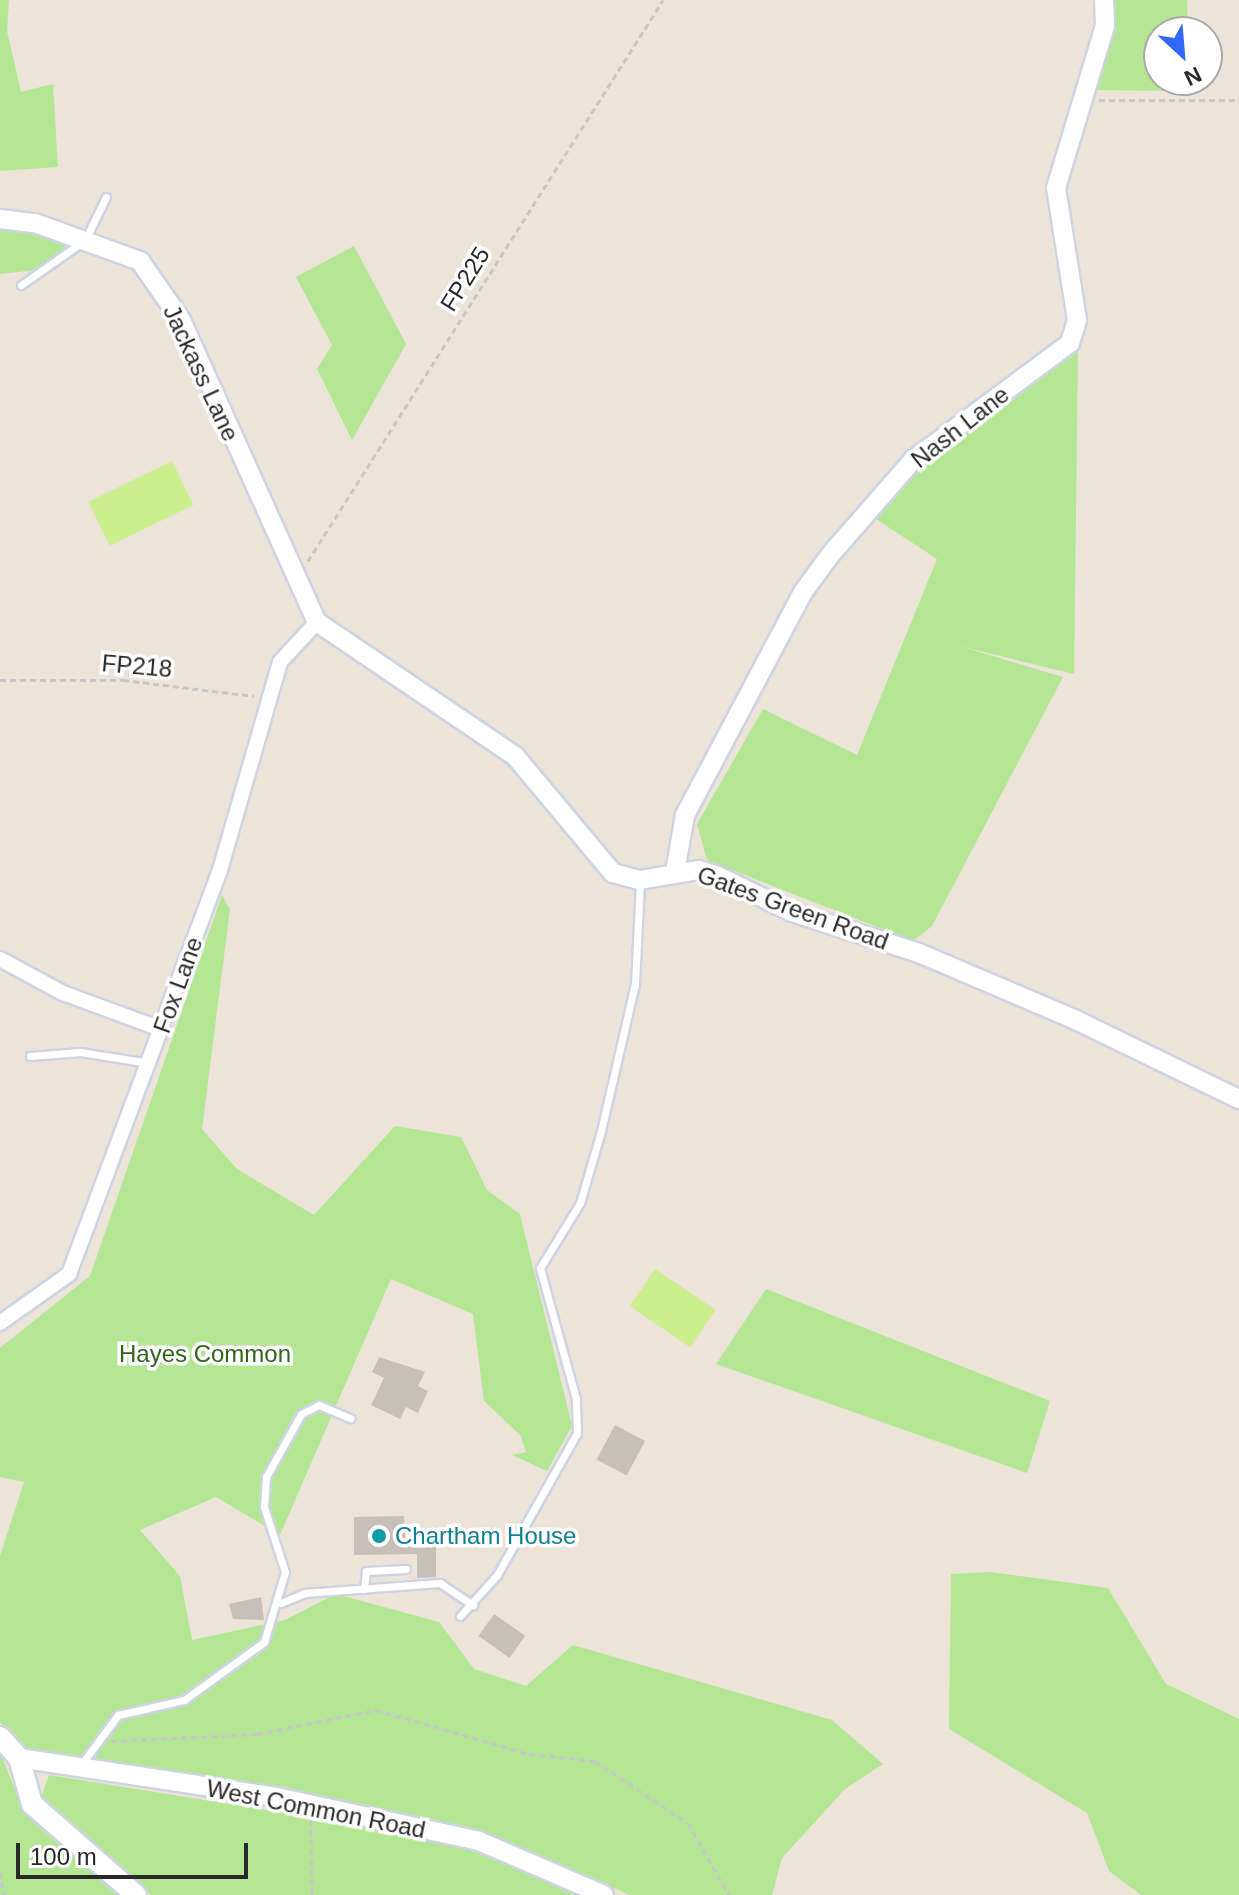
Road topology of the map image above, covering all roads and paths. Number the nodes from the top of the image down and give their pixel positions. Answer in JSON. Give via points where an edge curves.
{"nodes":[{"id":1,"x":663,"y":0,"type":"edge"},
{"id":2,"x":1104,"y":0,"type":"edge"},
{"id":3,"x":1083,"y":100,"type":"junction"},
{"id":4,"x":1239,"y":100,"type":"edge"},
{"id":5,"x":106,"y":197,"type":"dead end"},
{"id":6,"x":0,"y":219,"type":"edge"},
{"id":7,"x":85,"y":240,"type":"junction"},
{"id":8,"x":21,"y":285,"type":"dead end"},
{"id":9,"x":298,"y":577,"type":"junction"},
{"id":10,"x":317,"y":622,"type":"junction"},
{"id":11,"x":0,"y":680,"type":"edge"},
{"id":12,"x":270,"y":698,"type":"junction"},
{"id":13,"x":675,"y":872,"type":"junction"},
{"id":14,"x":640,"y":880,"type":"junction"},
{"id":15,"x":0,"y":959,"type":"edge"},
{"id":16,"x":161,"y":1029,"type":"junction"},
{"id":17,"x":30,"y":1056,"type":"dead end"},
{"id":18,"x":149,"y":1063,"type":"junction"},
{"id":19,"x":1239,"y":1099,"type":"edge"},
{"id":20,"x":0,"y":1323,"type":"edge"},
{"id":21,"x":350,"y":1418,"type":"dead end"},
{"id":22,"x":406,"y":1569,"type":"dead end"},
{"id":23,"x":364,"y":1589,"type":"junction"},
{"id":24,"x":281,"y":1603,"type":"junction"},
{"id":25,"x":473,"y":1605,"type":"junction"},
{"id":26,"x":460,"y":1616,"type":"dead end"},
{"id":27,"x":0,"y":1737,"type":"edge"},
{"id":28,"x":93,"y":1741,"type":"junction"},
{"id":29,"x":19,"y":1758,"type":"junction"},
{"id":30,"x":77,"y":1772,"type":"junction"},
{"id":31,"x":314,"y":1805,"type":"junction"},
{"id":32,"x":0,"y":1872,"type":"edge"},
{"id":33,"x":4,"y":1895,"type":"edge"},
{"id":34,"x":136,"y":1895,"type":"edge"},
{"id":35,"x":312,"y":1895,"type":"edge"},
{"id":36,"x":604,"y":1895,"type":"edge"},
{"id":37,"x":729,"y":1895,"type":"edge"}],
"edges":[{"from":1,"to":9,"type":"path","name":"FP225"},
{"from":2,"to":3,"type":"street","name":"Nash Lane","via":[[1105,26]]},
{"from":3,"to":4,"type":"path"},
{"from":3,"to":13,"type":"street","name":"Nash Lane","via":[[1056,188],[1077,320],[1070,343],[913,460],[831,554],[803,592],[685,815]]},
{"from":5,"to":7,"type":"lane"},
{"from":6,"to":7,"type":"street","name":"Jackass Lane"},
{"from":7,"to":8,"type":"lane"},
{"from":7,"to":9,"type":"street","name":"Jackass Lane","via":[[140,261],[181,320]]},
{"from":9,"to":10,"type":"street","name":"Jackass Lane"},
{"from":10,"to":12,"type":"street","name":"Fox Lane","via":[[280,662]]},
{"from":10,"to":14,"type":"street","via":[[515,756],[601,864]]},
{"from":11,"to":12,"type":"path","name":"FP218","via":[[123,680]]},
{"from":12,"to":16,"type":"street","name":"Fox Lane","via":[[220,870]]},
{"from":13,"to":14,"type":"street","name":"Gates Green Road"},
{"from":13,"to":19,"type":"street","name":"Gates Green Road","via":[[699,870],[792,912],[919,953]]},
{"from":14,"to":25,"type":"lane","via":[[635,984],[595,1155],[580,1203],[540,1268],[576,1399],[577,1433]]},
{"from":15,"to":16,"type":"street","via":[[63,993]]},
{"from":16,"to":18,"type":"street","name":"Fox Lane"},
{"from":17,"to":18,"type":"lane","via":[[80,1052]]},
{"from":18,"to":20,"type":"street","name":"Fox Lane","via":[[69,1274]]},
{"from":21,"to":24,"type":"lane","via":[[319,1405],[301,1414],[266,1477],[264,1507],[285,1572]]},
{"from":22,"to":23,"type":"lane","via":[[366,1571]]},
{"from":23,"to":24,"type":"lane","via":[[304,1593]]},
{"from":23,"to":25,"type":"lane","via":[[440,1583]]},
{"from":24,"to":28,"type":"lane","via":[[264,1642],[235,1667],[184,1700],[118,1715]]},
{"from":25,"to":26,"type":"lane"},
{"from":27,"to":29,"type":"main road"},
{"from":28,"to":30,"type":"lane"},
{"from":28,"to":37,"type":"path","via":[[257,1734],[376,1710],[529,1754],[595,1761],[688,1823]]},
{"from":29,"to":30,"type":"street","name":"West Common Road"},
{"from":29,"to":34,"type":"main road","via":[[32,1804]]},
{"from":30,"to":31,"type":"street","name":"West Common Road"},
{"from":31,"to":35,"type":"path"},
{"from":31,"to":36,"type":"street","name":"West Common Road","via":[[479,1841]]},
{"from":32,"to":33,"type":"path"}]}
